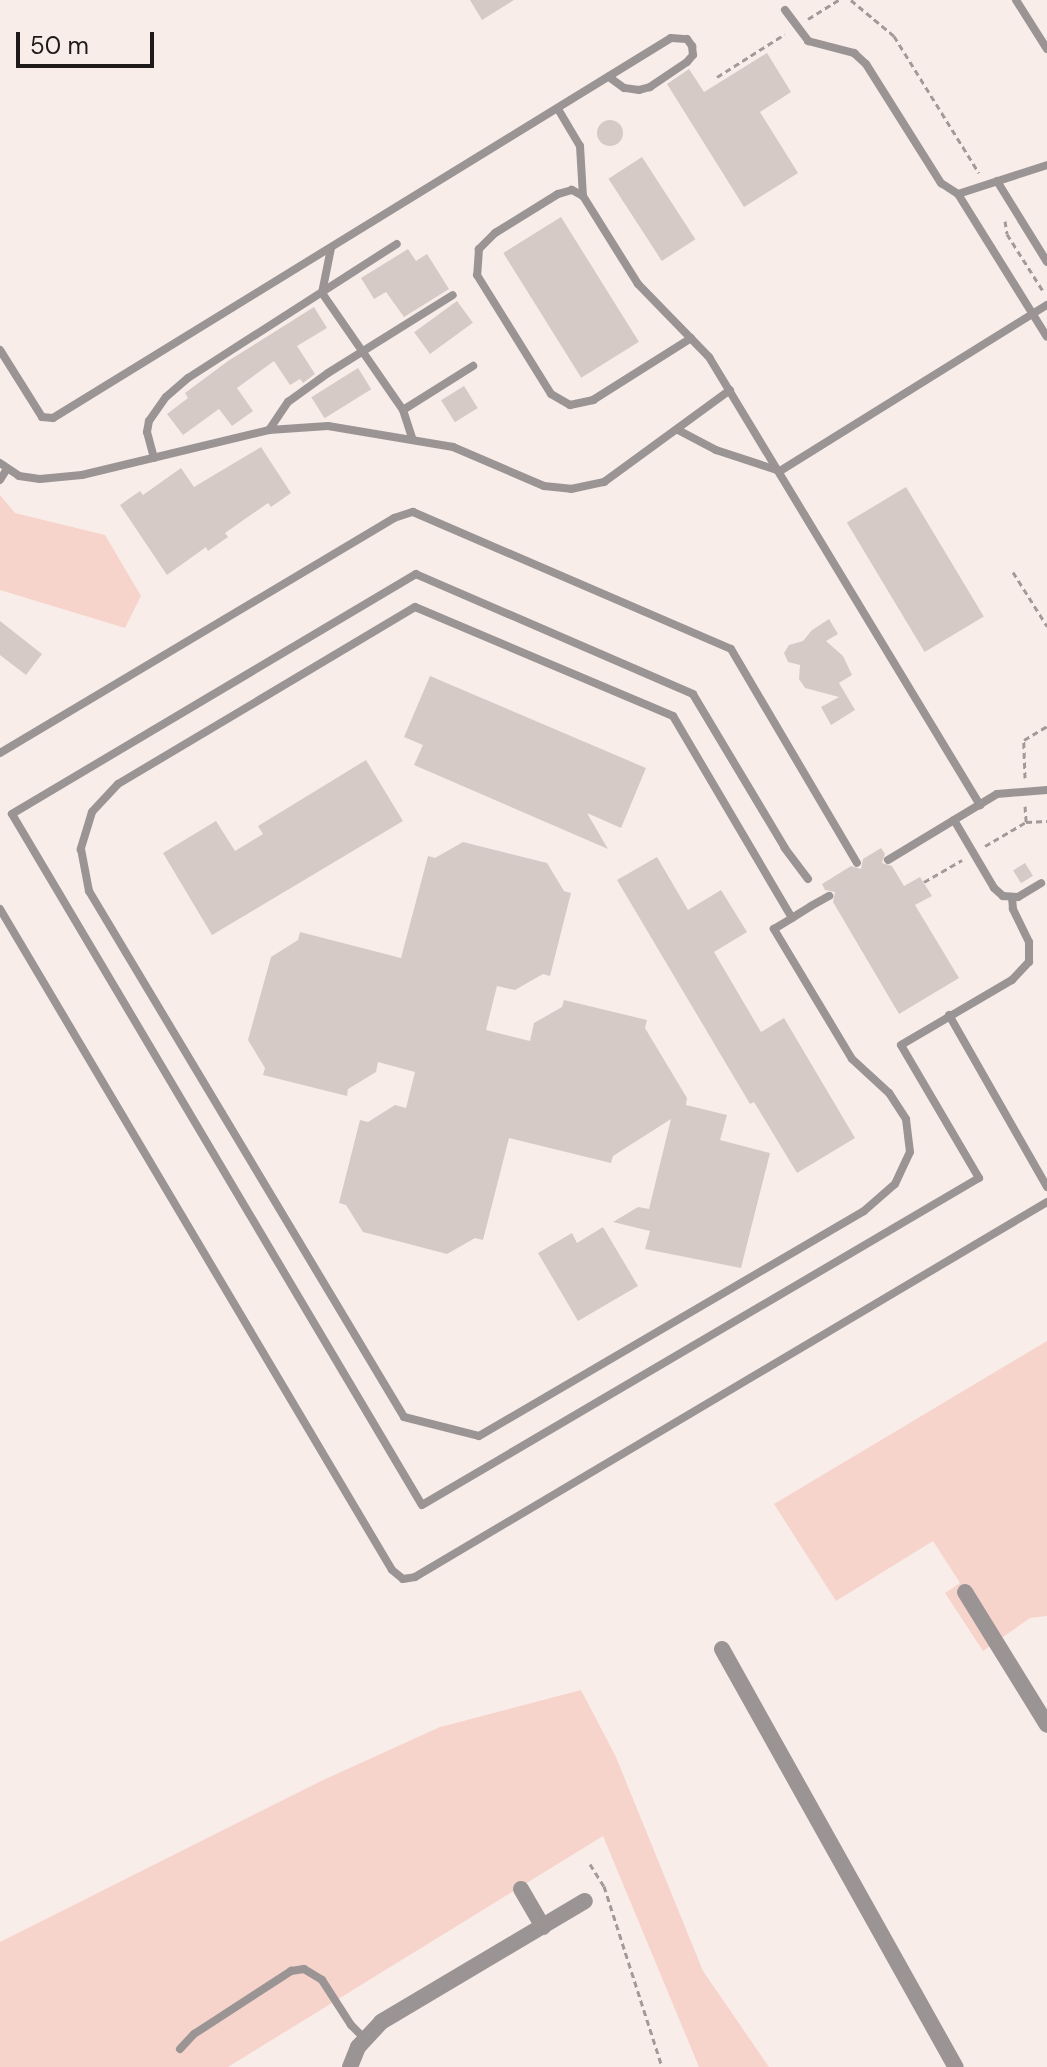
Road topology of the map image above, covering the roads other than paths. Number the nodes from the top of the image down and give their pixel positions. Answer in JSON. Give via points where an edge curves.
{"nodes":[{"id":1,"x":1016,"y":0,"type":"edge"},
{"id":2,"x":785,"y":10,"type":"dead end"},
{"id":3,"x":1047,"y":49,"type":"edge"},
{"id":4,"x":609,"y":77,"type":"junction"},
{"id":5,"x":558,"y":109,"type":"junction"},
{"id":6,"x":1047,"y":165,"type":"edge"},
{"id":7,"x":997,"y":181,"type":"junction"},
{"id":8,"x":958,"y":194,"type":"junction"},
{"id":9,"x":583,"y":196,"type":"junction"},
{"id":10,"x":397,"y":244,"type":"dead end"},
{"id":11,"x":331,"y":248,"type":"junction"},
{"id":12,"x":1043,"y":248,"type":"edge"},
{"id":13,"x":1047,"y":262,"type":"edge"},
{"id":14,"x":322,"y":293,"type":"junction"},
{"id":15,"x":453,"y":295,"type":"dead end"},
{"id":16,"x":1047,"y":305,"type":"edge"},
{"id":17,"x":1033,"y":314,"type":"junction"},
{"id":18,"x":1047,"y":337,"type":"edge"},
{"id":19,"x":691,"y":338,"type":"junction"},
{"id":20,"x":0,"y":350,"type":"edge"},
{"id":21,"x":361,"y":352,"type":"junction"},
{"id":22,"x":473,"y":366,"type":"dead end"},
{"id":23,"x":730,"y":390,"type":"junction"},
{"id":24,"x":403,"y":410,"type":"junction"},
{"id":25,"x":269,"y":430,"type":"junction"},
{"id":26,"x":678,"y":430,"type":"junction"},
{"id":27,"x":412,"y":438,"type":"junction"},
{"id":28,"x":154,"y":458,"type":"junction"},
{"id":29,"x":3,"y":466,"type":"edge"},
{"id":30,"x":780,"y":471,"type":"junction"},
{"id":31,"x":0,"y":480,"type":"edge"},
{"id":32,"x":0,"y":753,"type":"edge"},
{"id":33,"x":1047,"y":790,"type":"edge"},
{"id":34,"x":980,"y":805,"type":"junction"},
{"id":35,"x":954,"y":820,"type":"junction"},
{"id":36,"x":888,"y":860,"type":"dead end"},
{"id":37,"x":857,"y":863,"type":"dead end"},
{"id":38,"x":808,"y":879,"type":"dead end"},
{"id":39,"x":1041,"y":883,"type":"dead end"},
{"id":40,"x":829,"y":896,"type":"dead end"},
{"id":41,"x":1012,"y":898,"type":"junction"},
{"id":42,"x":0,"y":909,"type":"edge"},
{"id":43,"x":792,"y":918,"type":"junction"},
{"id":44,"x":949,"y":1015,"type":"junction"},
{"id":45,"x":1047,"y":1187,"type":"edge"},
{"id":46,"x":1047,"y":1202,"type":"edge"},
{"id":47,"x":965,"y":1592,"type":"dead end"},
{"id":48,"x":722,"y":1649,"type":"dead end"},
{"id":49,"x":1047,"y":1725,"type":"edge"},
{"id":50,"x":521,"y":1889,"type":"dead end"},
{"id":51,"x":585,"y":1901,"type":"dead end"},
{"id":52,"x":543,"y":1927,"type":"junction"},
{"id":53,"x":364,"y":2038,"type":"junction"},
{"id":54,"x":180,"y":2049,"type":"dead end"},
{"id":55,"x":350,"y":2067,"type":"edge"},
{"id":56,"x":956,"y":2067,"type":"edge"}],
"edges":[{"from":1,"to":3,"type":"lane"},
{"from":2,"to":8,"type":"lane","via":[[808,41],[854,53],[866,64],[941,183]]},
{"from":4,"to":4,"type":"lane","via":[[671,38],[687,39],[692,46],[687,62],[650,87],[624,88]]},
{"from":4,"to":5,"type":"lane"},
{"from":5,"to":9,"type":"lane","via":[[580,146]]},
{"from":5,"to":11,"type":"lane"},
{"from":6,"to":7,"type":"lane"},
{"from":7,"to":8,"type":"lane"},
{"from":7,"to":12,"type":"lane"},
{"from":8,"to":17,"type":"lane"},
{"from":9,"to":19,"type":"lane","via":[[638,284]]},
{"from":9,"to":19,"type":"lane","via":[[572,190],[558,194],[479,249],[477,275],[551,394],[570,405],[593,400]]},
{"from":10,"to":14,"type":"lane"},
{"from":11,"to":14,"type":"lane"},
{"from":11,"to":20,"type":"lane","via":[[53,418],[42,417]]},
{"from":12,"to":13,"type":"lane"},
{"from":14,"to":21,"type":"lane"},
{"from":14,"to":28,"type":"lane","via":[[166,397],[149,421]]},
{"from":15,"to":21,"type":"lane"},
{"from":16,"to":17,"type":"lane"},
{"from":17,"to":18,"type":"lane"},
{"from":17,"to":30,"type":"lane"},
{"from":19,"to":23,"type":"lane"},
{"from":21,"to":24,"type":"lane"},
{"from":21,"to":25,"type":"lane","via":[[288,402]]},
{"from":22,"to":24,"type":"lane"},
{"from":23,"to":26,"type":"lane"},
{"from":23,"to":30,"type":"lane"},
{"from":24,"to":27,"type":"lane"},
{"from":25,"to":27,"type":"lane","via":[[328,426]]},
{"from":25,"to":28,"type":"lane"},
{"from":26,"to":27,"type":"lane","via":[[604,482],[571,489],[544,486],[453,447]]},
{"from":26,"to":30,"type":"lane","via":[[716,450]]},
{"from":28,"to":29,"type":"lane","via":[[40,479],[19,476]]},
{"from":29,"to":31,"type":"lane"},
{"from":30,"to":34,"type":"lane"},
{"from":32,"to":37,"type":"lane","via":[[394,518],[413,512],[731,649]]},
{"from":33,"to":34,"type":"lane","via":[[997,794]]},
{"from":34,"to":35,"type":"lane"},
{"from":35,"to":36,"type":"lane"},
{"from":35,"to":41,"type":"lane","via":[[994,888]]},
{"from":38,"to":44,"type":"lane","via":[[693,694],[416,574],[12,814],[422,1505],[979,1178],[901,1045]]},
{"from":39,"to":41,"type":"lane"},
{"from":40,"to":43,"type":"lane"},
{"from":41,"to":44,"type":"lane","via":[[1029,942],[1029,962],[1012,980]]},
{"from":42,"to":46,"type":"lane","via":[[392,1570],[403,1579],[415,1577]]},
{"from":43,"to":43,"type":"lane","via":[[774,929],[852,1059],[889,1093],[906,1119],[910,1152],[895,1184],[864,1211],[479,1436],[404,1417],[89,891],[81,849],[92,812],[118,784],[415,607],[673,716]]},
{"from":44,"to":45,"type":"lane"},
{"from":47,"to":49,"type":"street"},
{"from":48,"to":56,"type":"street"},
{"from":50,"to":52,"type":"street"},
{"from":51,"to":52,"type":"street"},
{"from":52,"to":53,"type":"street","via":[[381,2022]]},
{"from":53,"to":54,"type":"lane","via":[[322,1980],[297,1969],[194,2034]]},
{"from":53,"to":55,"type":"street"}]}
